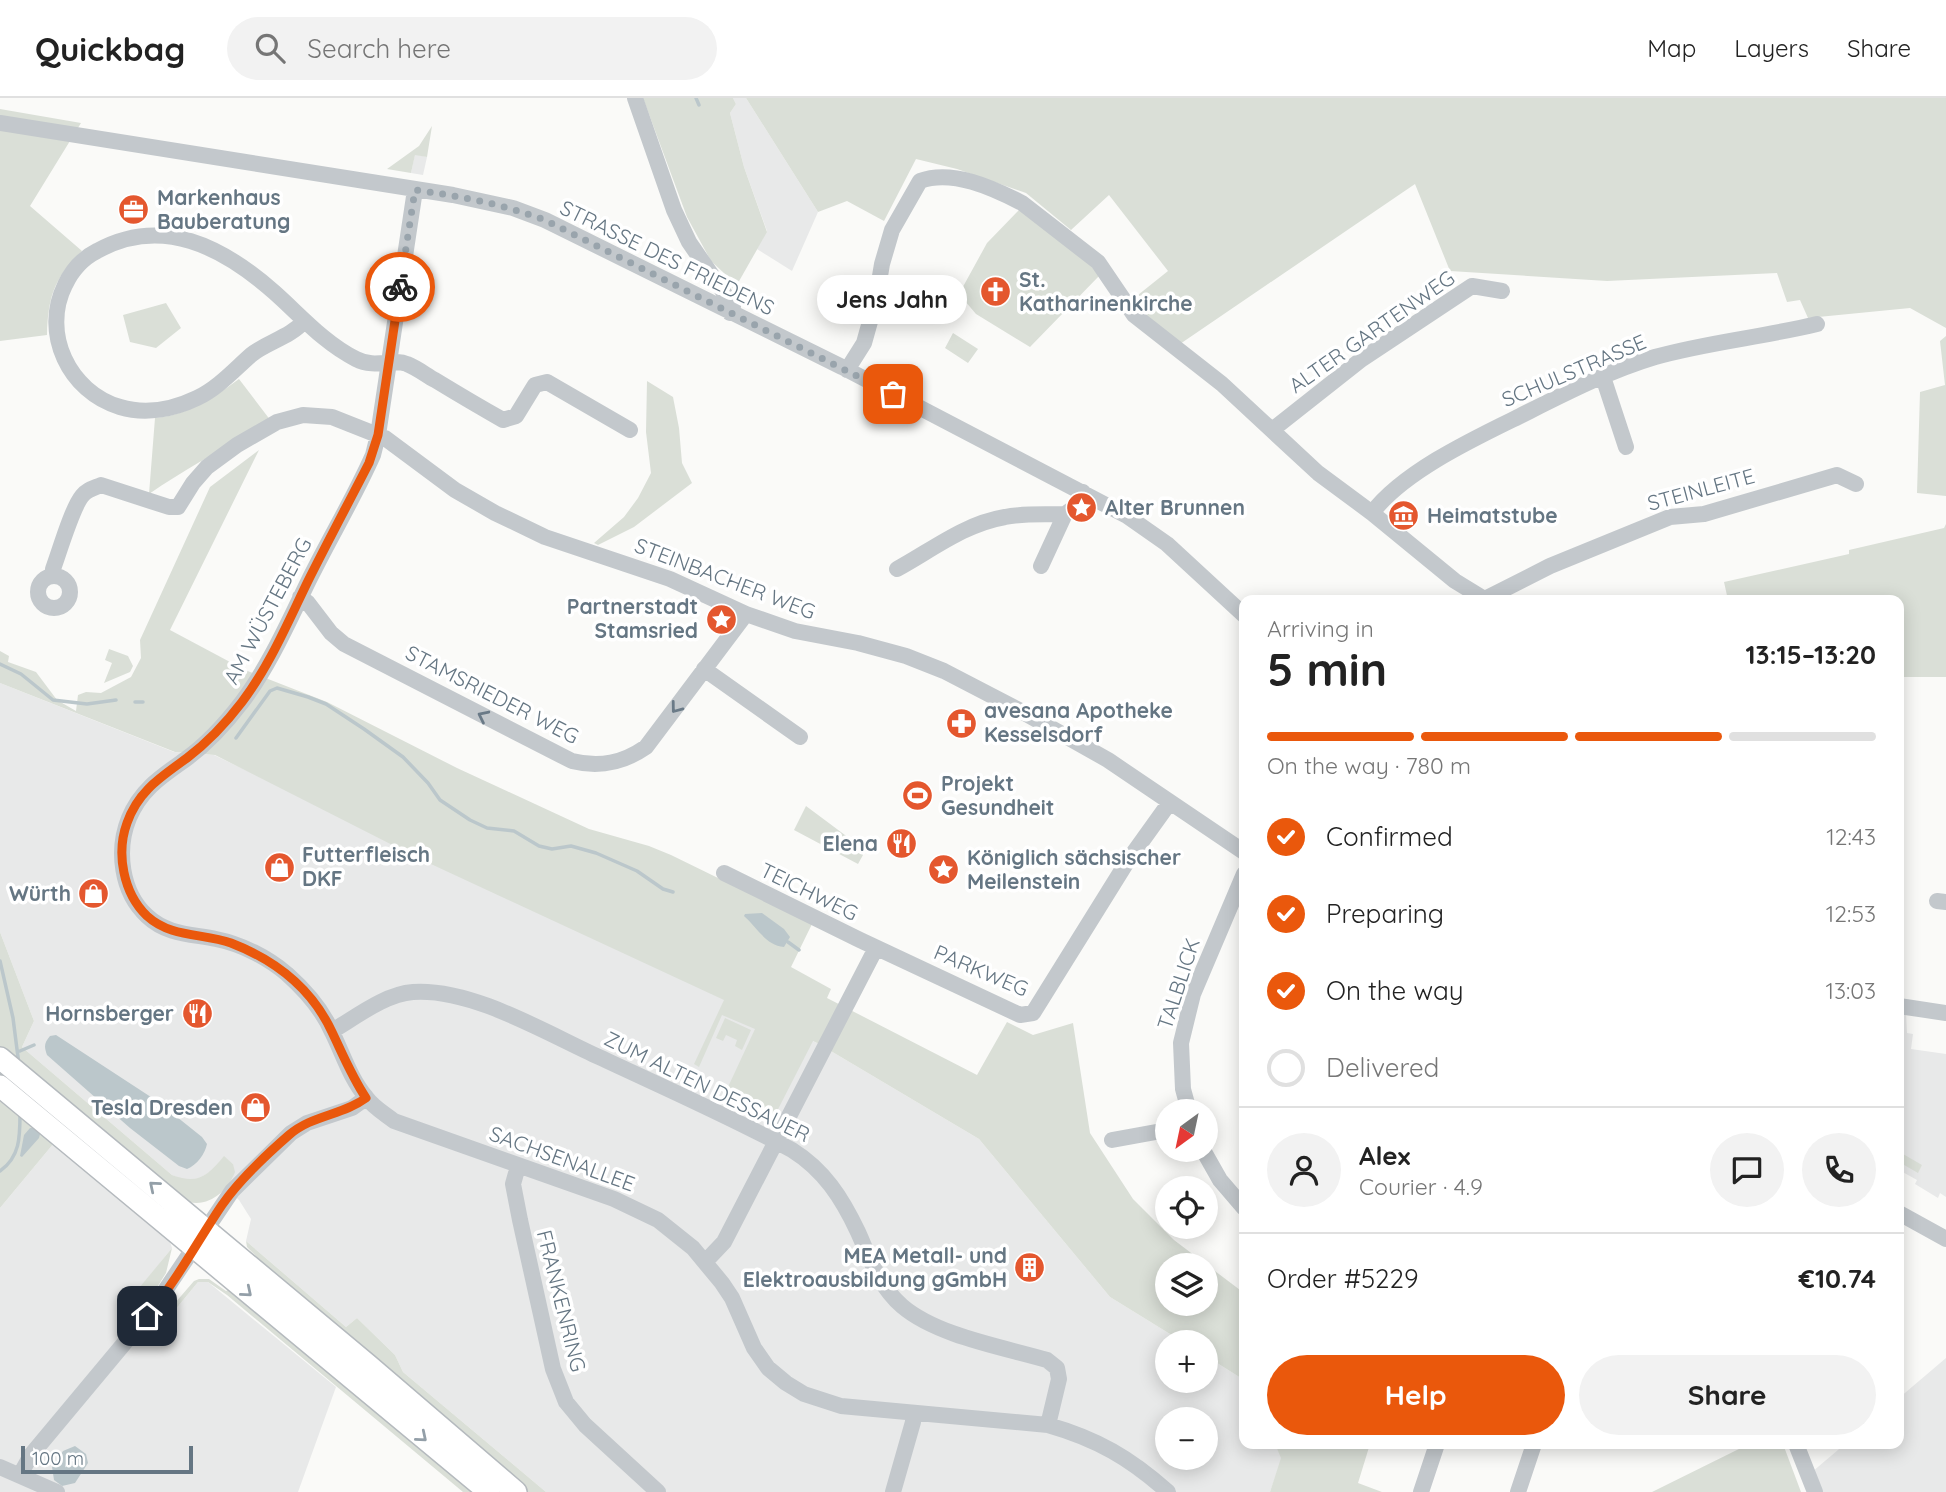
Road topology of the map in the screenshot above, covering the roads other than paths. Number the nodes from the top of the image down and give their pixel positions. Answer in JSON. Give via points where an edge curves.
{"nodes":[{"id":1,"x":635,"y":98,"type":"edge"},
{"id":2,"x":0,"y":123,"type":"edge"},
{"id":3,"x":415,"y":190,"type":"junction"},
{"id":4,"x":1503,"y":291,"type":"dead end"},
{"id":5,"x":730,"y":313,"type":"junction"},
{"id":6,"x":304,"y":320,"type":"junction"},
{"id":7,"x":1817,"y":324,"type":"dead end"},
{"id":8,"x":389,"y":364,"type":"junction"},
{"id":9,"x":846,"y":370,"type":"junction"},
{"id":10,"x":1602,"y":377,"type":"junction"},
{"id":11,"x":630,"y":430,"type":"dead end"},
{"id":12,"x":1272,"y":430,"type":"junction"},
{"id":13,"x":378,"y":435,"type":"junction"},
{"id":14,"x":1626,"y":447,"type":"dead end"},
{"id":15,"x":1856,"y":484,"type":"dead end"},
{"id":16,"x":1083,"y":492,"type":"junction"},
{"id":17,"x":1372,"y":513,"type":"junction"},
{"id":18,"x":1065,"y":514,"type":"junction"},
{"id":19,"x":1041,"y":566,"type":"dead end"},
{"id":20,"x":897,"y":569,"type":"dead end"},
{"id":21,"x":54,"y":576,"type":"dead end"},
{"id":22,"x":1477,"y":595,"type":"edge"},
{"id":23,"x":1495,"y":595,"type":"edge"},
{"id":24,"x":300,"y":597,"type":"junction"},
{"id":25,"x":1239,"y":610,"type":"edge"},
{"id":26,"x":746,"y":614,"type":"junction"},
{"id":27,"x":704,"y":669,"type":"junction"},
{"id":28,"x":800,"y":737,"type":"dead end"},
{"id":29,"x":1170,"y":802,"type":"junction"},
{"id":30,"x":1239,"y":849,"type":"edge"},
{"id":31,"x":724,"y":873,"type":"dead end"},
{"id":32,"x":1239,"y":886,"type":"edge"},
{"id":33,"x":876,"y":948,"type":"junction"},
{"id":34,"x":1904,"y":1007,"type":"edge"},
{"id":35,"x":1946,"y":1013,"type":"edge"},
{"id":36,"x":332,"y":1031,"type":"junction"},
{"id":37,"x":0,"y":1058,"type":"edge"},
{"id":38,"x":0,"y":1086,"type":"edge"},
{"id":39,"x":366,"y":1098,"type":"junction"},
{"id":40,"x":1186,"y":1099,"type":"edge"},
{"id":41,"x":1155,"y":1132,"type":"edge"},
{"id":42,"x":775,"y":1140,"type":"junction"},
{"id":43,"x":1112,"y":1140,"type":"dead end"},
{"id":44,"x":1210,"y":1162,"type":"edge"},
{"id":45,"x":518,"y":1166,"type":"junction"},
{"id":46,"x":1239,"y":1202,"type":"edge"},
{"id":47,"x":1904,"y":1216,"type":"edge"},
{"id":48,"x":201,"y":1239,"type":"junction"},
{"id":49,"x":1946,"y":1239,"type":"edge"},
{"id":50,"x":706,"y":1261,"type":"junction"},
{"id":51,"x":913,"y":1413,"type":"junction"},
{"id":52,"x":1048,"y":1426,"type":"junction"},
{"id":53,"x":1435,"y":1449,"type":"edge"},
{"id":54,"x":1532,"y":1449,"type":"edge"},
{"id":55,"x":1798,"y":1449,"type":"edge"},
{"id":56,"x":0,"y":1467,"type":"edge"},
{"id":57,"x":20,"y":1475,"type":"junction"},
{"id":58,"x":57,"y":1492,"type":"edge"},
{"id":59,"x":489,"y":1492,"type":"edge"},
{"id":60,"x":516,"y":1492,"type":"edge"},
{"id":61,"x":658,"y":1492,"type":"edge"},
{"id":62,"x":893,"y":1492,"type":"edge"},
{"id":63,"x":1168,"y":1492,"type":"edge"},
{"id":64,"x":1421,"y":1492,"type":"edge"},
{"id":65,"x":1518,"y":1492,"type":"edge"},
{"id":66,"x":1815,"y":1492,"type":"edge"}],
"edges":[{"from":1,"to":5,"type":"street","via":[[674,209],[733,306]]},
{"from":2,"to":3,"type":"street","name":"STRASSE DES FRIEDENS"},
{"from":3,"to":5,"type":"street","name":"STRASSE DES FRIEDENS","via":[[505,206],[545,220]]},
{"from":3,"to":8,"type":"street","name":"AM WÜSTEBERG"},
{"from":4,"to":12,"type":"street","name":"ALTER GARTENWEG","via":[[1472,286],[1362,359]]},
{"from":5,"to":9,"type":"street","name":"STRASSE DES FRIEDENS"},
{"from":6,"to":6,"type":"street","via":[[264,283],[218,252],[186,239],[146,235],[109,244],[77,266],[60,295],[56,333],[62,355],[87,389],[116,406],[142,411],[183,404],[210,391],[254,353]]},
{"from":6,"to":8,"type":"street","via":[[357,360]]},
{"from":7,"to":10,"type":"street","name":"SCHULSTRASSE","via":[[1692,348]]},
{"from":8,"to":11,"type":"street","via":[[405,363],[503,420],[516,416],[535,385],[547,382]]},
{"from":8,"to":13,"type":"street","name":"AM WÜSTEBERG"},
{"from":9,"to":12,"type":"street","via":[[864,344],[892,230],[920,181],[942,176],[1010,197],[1064,235],[1098,262],[1134,315]]},
{"from":9,"to":16,"type":"street","name":"STRASSE DES FRIEDENS"},
{"from":10,"to":14,"type":"street"},
{"from":10,"to":17,"type":"street","name":"SCHULSTRASSE","via":[[1447,453]]},
{"from":12,"to":17,"type":"street","via":[[1318,473]]},
{"from":13,"to":21,"type":"street","name":"STEINBACHER WEG","via":[[332,417],[295,415],[221,456],[193,483],[178,507],[101,485],[90,489],[76,507]]},
{"from":13,"to":24,"type":"street","name":"AM WÜSTEBERG","via":[[369,463]]},
{"from":13,"to":26,"type":"street","name":"STEINBACHER WEG","via":[[455,490],[511,521],[582,551],[680,583]]},
{"from":15,"to":23,"type":"street","name":"STEINLEITE","via":[[1837,475],[1704,514],[1671,517],[1550,566]]},
{"from":16,"to":18,"type":"street"},
{"from":16,"to":25,"type":"street","name":"STRASSE DES FRIEDENS","via":[[1167,544]]},
{"from":17,"to":22,"type":"street"},
{"from":18,"to":19,"type":"street"},
{"from":18,"to":20,"type":"street","via":[[987,522],[934,545]]},
{"from":27,"to":24,"type":"street","name":"STAMSRIEDER WEG","one_way":true,"via":[[646,747],[606,765],[589,765],[572,761],[344,644]]},
{"from":24,"to":36,"type":"street","name":"AM WÜSTEBERG","via":[[259,677],[225,723],[140,797],[127,821],[121,856],[127,885],[146,915],[171,931],[226,941],[262,957],[303,989]]},
{"from":26,"to":27,"type":"street","name":"STAMSRIEDER WEG"},
{"from":26,"to":29,"type":"street","name":"STEINBACHER WEG","via":[[802,633],[906,656],[944,671],[1097,753]]},
{"from":27,"to":28,"type":"street"},
{"from":29,"to":30,"type":"street","name":"STEINBACHER WEG"},
{"from":29,"to":33,"type":"street","name":"PARKWEG","via":[[1033,1013],[1020,1015]]},
{"from":31,"to":33,"type":"street","name":"TEICHWEG"},
{"from":32,"to":40,"type":"street","name":"TALBLICK","via":[[1193,994],[1181,1043]]},
{"from":33,"to":42,"type":"street"},
{"from":34,"to":35,"type":"street"},
{"from":36,"to":39,"type":"street","name":"AM WÜSTEBERG"},
{"from":36,"to":42,"type":"street","name":"ZUM ALTEN DESSAUER","via":[[392,997],[410,992],[449,994],[521,1021]]},
{"from":48,"to":37,"type":"main road","one_way":true},
{"from":38,"to":48,"type":"main road"},
{"from":39,"to":45,"type":"street","name":"SACHSENALLEE","via":[[394,1121]]},
{"from":39,"to":48,"type":"street","via":[[291,1133],[232,1191]]},
{"from":41,"to":43,"type":"street"},
{"from":42,"to":50,"type":"street","via":[[723,1242]]},
{"from":42,"to":52,"type":"street","name":"ZUM ALTEN DESSAUER","via":[[807,1159],[836,1191],[879,1279],[901,1305],[939,1328],[1047,1360],[1057,1368],[1059,1379]]},
{"from":44,"to":46,"type":"street"},
{"from":45,"to":50,"type":"street","name":"SACHSENALLEE","via":[[640,1209]]},
{"from":45,"to":61,"type":"street","name":"FRANKENRING","via":[[513,1184],[520,1220],[554,1369],[566,1402],[584,1425]]},
{"from":47,"to":49,"type":"street"},
{"from":48,"to":57,"type":"street","via":[[152,1310],[31,1455]]},
{"from":48,"to":59,"type":"main road","one_way":true},
{"from":48,"to":60,"type":"main road"},
{"from":50,"to":51,"type":"street","name":"SACHSENALLEE","via":[[732,1298],[754,1348],[786,1383],[824,1402]]},
{"from":51,"to":52,"type":"street","name":"SACHSENALLEE"},
{"from":51,"to":62,"type":"street"},
{"from":52,"to":63,"type":"street","name":"SACHSENALLEE","via":[[1116,1451]]},
{"from":53,"to":64,"type":"street"},
{"from":54,"to":65,"type":"street"},
{"from":55,"to":66,"type":"street"},
{"from":56,"to":57,"type":"street"},
{"from":57,"to":58,"type":"street"}]}
